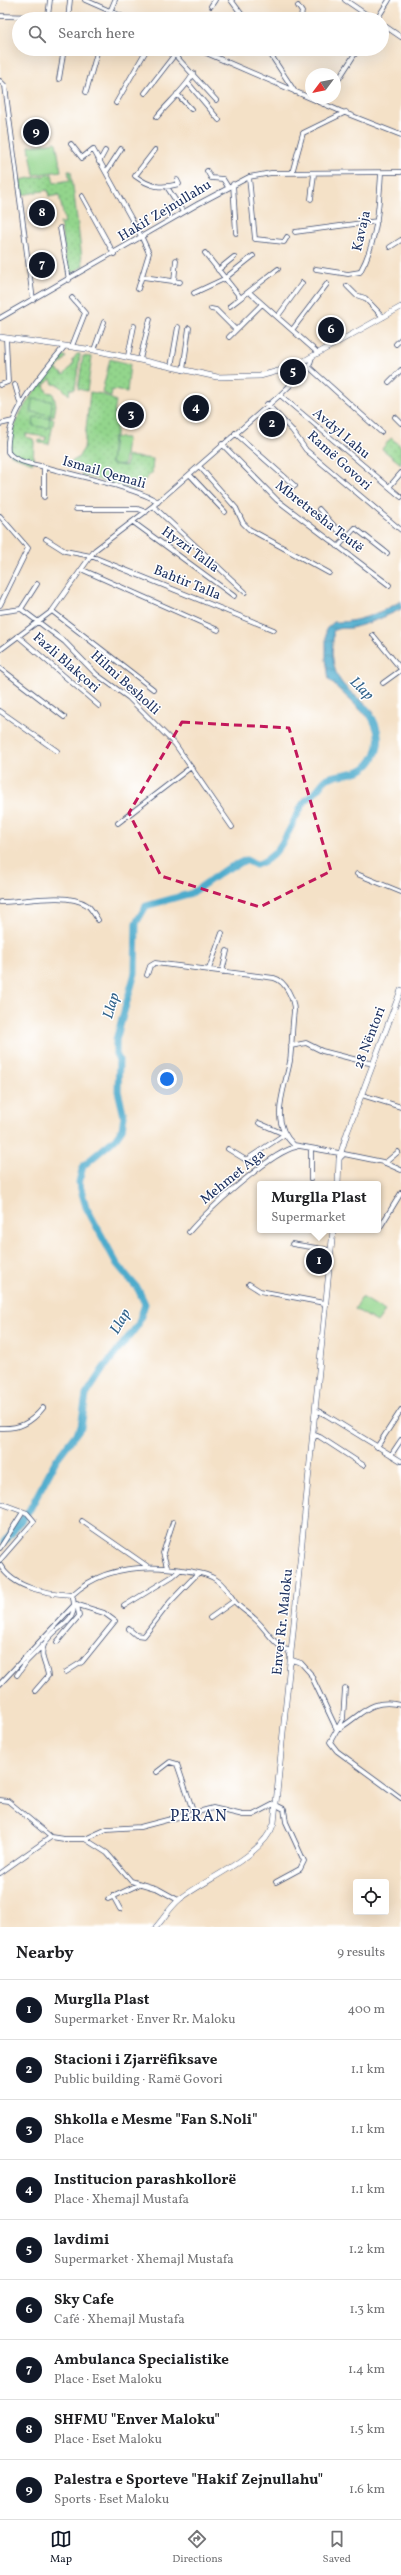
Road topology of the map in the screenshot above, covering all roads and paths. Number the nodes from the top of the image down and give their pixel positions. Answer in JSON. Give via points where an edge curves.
{"nodes":[{"id":1,"x":50,"y":0,"type":"edge"},
{"id":2,"x":70,"y":0,"type":"edge"},
{"id":3,"x":85,"y":0,"type":"edge"},
{"id":4,"x":115,"y":0,"type":"edge"},
{"id":5,"x":215,"y":0,"type":"edge"},
{"id":6,"x":231,"y":0,"type":"edge"},
{"id":7,"x":345,"y":0,"type":"edge"},
{"id":8,"x":390,"y":0,"type":"edge"},
{"id":9,"x":211,"y":6,"type":"dead end"},
{"id":10,"x":298,"y":6,"type":"dead end"},
{"id":11,"x":48,"y":12,"type":"edge"},
{"id":12,"x":69,"y":12,"type":"edge"},
{"id":13,"x":110,"y":12,"type":"joint"},
{"id":14,"x":240,"y":12,"type":"edge"},
{"id":15,"x":302,"y":12,"type":"edge"},
{"id":16,"x":363,"y":12,"type":"edge"},
{"id":17,"x":382,"y":12,"type":"edge"},
{"id":18,"x":0,"y":16,"type":"edge"},
{"id":19,"x":12,"y":16,"type":"edge"},
{"id":20,"x":389,"y":29,"type":"edge"},
{"id":21,"x":401,"y":37,"type":"edge"},
{"id":22,"x":63,"y":56,"type":"edge"},
{"id":23,"x":96,"y":56,"type":"edge"},
{"id":24,"x":142,"y":56,"type":"edge"},
{"id":25,"x":174,"y":56,"type":"edge"},
{"id":26,"x":176,"y":56,"type":"edge"},
{"id":27,"x":213,"y":56,"type":"edge"},
{"id":28,"x":272,"y":56,"type":"edge"},
{"id":29,"x":353,"y":56,"type":"edge"},
{"id":30,"x":193,"y":73,"type":"junction"},
{"id":31,"x":341,"y":75,"type":"edge"},
{"id":32,"x":59,"y":79,"type":"dead end"},
{"id":33,"x":0,"y":80,"type":"edge"},
{"id":34,"x":188,"y":83,"type":"junction"},
{"id":35,"x":86,"y":92,"type":"dead end"},
{"id":36,"x":295,"y":92,"type":"junction"},
{"id":37,"x":144,"y":93,"type":"dead end"},
{"id":38,"x":177,"y":94,"type":"junction"},
{"id":39,"x":305,"y":96,"type":"edge"},
{"id":40,"x":216,"y":100,"type":"dead end"},
{"id":41,"x":116,"y":102,"type":"dead end"},
{"id":42,"x":323,"y":104,"type":"edge"},
{"id":43,"x":191,"y":109,"type":"dead end"},
{"id":44,"x":344,"y":113,"type":"junction"},
{"id":45,"x":157,"y":117,"type":"dead end"},
{"id":46,"x":219,"y":120,"type":"dead end"},
{"id":47,"x":401,"y":135,"type":"edge"},
{"id":48,"x":71,"y":144,"type":"dead end"},
{"id":49,"x":121,"y":149,"type":"dead end"},
{"id":50,"x":155,"y":150,"type":"dead end"},
{"id":51,"x":105,"y":151,"type":"dead end"},
{"id":52,"x":99,"y":162,"type":"junction"},
{"id":53,"x":207,"y":171,"type":"dead end"},
{"id":54,"x":106,"y":172,"type":"junction"},
{"id":55,"x":401,"y":172,"type":"edge"},
{"id":56,"x":292,"y":173,"type":"junction"},
{"id":57,"x":381,"y":173,"type":"junction"},
{"id":58,"x":314,"y":174,"type":"junction"},
{"id":59,"x":249,"y":177,"type":"junction"},
{"id":60,"x":177,"y":180,"type":"dead end"},
{"id":61,"x":233,"y":184,"type":"junction"},
{"id":62,"x":167,"y":187,"type":"junction"},
{"id":63,"x":228,"y":187,"type":"junction"},
{"id":64,"x":82,"y":196,"type":"dead end"},
{"id":65,"x":311,"y":199,"type":"dead end"},
{"id":66,"x":183,"y":212,"type":"junction"},
{"id":67,"x":377,"y":221,"type":"junction"},
{"id":68,"x":60,"y":228,"type":"dead end"},
{"id":69,"x":295,"y":232,"type":"dead end"},
{"id":70,"x":236,"y":233,"type":"dead end"},
{"id":71,"x":287,"y":237,"type":"dead end"},
{"id":72,"x":142,"y":238,"type":"junction"},
{"id":73,"x":401,"y":240,"type":"edge"},
{"id":74,"x":390,"y":247,"type":"dead end"},
{"id":75,"x":205,"y":253,"type":"dead end"},
{"id":76,"x":114,"y":254,"type":"junction"},
{"id":77,"x":253,"y":256,"type":"dead end"},
{"id":78,"x":234,"y":257,"type":"dead end"},
{"id":79,"x":176,"y":260,"type":"dead end"},
{"id":80,"x":278,"y":269,"type":"dead end"},
{"id":81,"x":316,"y":269,"type":"dead end"},
{"id":82,"x":218,"y":270,"type":"junction"},
{"id":83,"x":143,"y":277,"type":"junction"},
{"id":84,"x":224,"y":279,"type":"junction"},
{"id":85,"x":69,"y":280,"type":"junction"},
{"id":86,"x":174,"y":282,"type":"junction"},
{"id":87,"x":180,"y":282,"type":"dead end"},
{"id":88,"x":302,"y":283,"type":"dead end"},
{"id":89,"x":327,"y":284,"type":"dead end"},
{"id":90,"x":347,"y":286,"type":"dead end"},
{"id":91,"x":138,"y":289,"type":"dead end"},
{"id":92,"x":249,"y":292,"type":"junction"},
{"id":93,"x":194,"y":293,"type":"dead end"},
{"id":94,"x":240,"y":297,"type":"junction"},
{"id":95,"x":72,"y":298,"type":"dead end"},
{"id":96,"x":33,"y":300,"type":"junction"},
{"id":97,"x":262,"y":304,"type":"junction"},
{"id":98,"x":230,"y":306,"type":"dead end"},
{"id":99,"x":401,"y":307,"type":"edge"},
{"id":100,"x":211,"y":309,"type":"dead end"},
{"id":101,"x":278,"y":316,"type":"junction"},
{"id":102,"x":383,"y":317,"type":"junction"},
{"id":103,"x":0,"y":318,"type":"edge"},
{"id":104,"x":150,"y":320,"type":"dead end"},
{"id":105,"x":104,"y":322,"type":"dead end"},
{"id":106,"x":134,"y":326,"type":"dead end"},
{"id":107,"x":178,"y":327,"type":"dead end"},
{"id":108,"x":189,"y":328,"type":"dead end"},
{"id":109,"x":236,"y":330,"type":"junction"},
{"id":110,"x":292,"y":330,"type":"junction"},
{"id":111,"x":0,"y":337,"type":"edge"},
{"id":112,"x":229,"y":337,"type":"dead end"},
{"id":113,"x":6,"y":338,"type":"junction"},
{"id":114,"x":401,"y":339,"type":"edge"},
{"id":115,"x":396,"y":344,"type":"dead end"},
{"id":116,"x":65,"y":346,"type":"junction"},
{"id":117,"x":72,"y":346,"type":"junction"},
{"id":118,"x":94,"y":350,"type":"junction"},
{"id":119,"x":318,"y":353,"type":"junction"},
{"id":120,"x":128,"y":356,"type":"junction"},
{"id":121,"x":312,"y":357,"type":"junction"},
{"id":122,"x":140,"y":359,"type":"junction"},
{"id":123,"x":170,"y":367,"type":"junction"},
{"id":124,"x":309,"y":367,"type":"junction"},
{"id":125,"x":183,"y":370,"type":"junction"},
{"id":126,"x":401,"y":370,"type":"edge"},
{"id":127,"x":389,"y":382,"type":"dead end"},
{"id":128,"x":15,"y":384,"type":"dead end"},
{"id":129,"x":0,"y":385,"type":"edge"},
{"id":130,"x":280,"y":395,"type":"junction"},
{"id":131,"x":267,"y":404,"type":"junction"},
{"id":132,"x":21,"y":406,"type":"junction"},
{"id":133,"x":395,"y":417,"type":"dead end"},
{"id":134,"x":13,"y":421,"type":"junction"},
{"id":135,"x":401,"y":422,"type":"edge"},
{"id":136,"x":0,"y":424,"type":"edge"},
{"id":137,"x":381,"y":432,"type":"dead end"},
{"id":138,"x":235,"y":433,"type":"junction"},
{"id":139,"x":222,"y":444,"type":"junction"},
{"id":140,"x":199,"y":466,"type":"junction"},
{"id":141,"x":44,"y":467,"type":"junction"},
{"id":142,"x":401,"y":472,"type":"edge"},
{"id":143,"x":190,"y":475,"type":"junction"},
{"id":144,"x":295,"y":486,"type":"dead end"},
{"id":145,"x":389,"y":487,"type":"junction"},
{"id":146,"x":44,"y":497,"type":"dead end"},
{"id":147,"x":401,"y":498,"type":"edge"},
{"id":148,"x":158,"y":502,"type":"junction"},
{"id":149,"x":153,"y":506,"type":"junction"},
{"id":150,"x":76,"y":509,"type":"dead end"},
{"id":151,"x":319,"y":509,"type":"dead end"},
{"id":152,"x":146,"y":512,"type":"junction"},
{"id":153,"x":224,"y":512,"type":"dead end"},
{"id":154,"x":0,"y":516,"type":"edge"},
{"id":155,"x":133,"y":522,"type":"junction"},
{"id":156,"x":401,"y":530,"type":"edge"},
{"id":157,"x":346,"y":538,"type":"junction"},
{"id":158,"x":46,"y":539,"type":"dead end"},
{"id":159,"x":338,"y":547,"type":"junction"},
{"id":160,"x":387,"y":554,"type":"dead end"},
{"id":161,"x":91,"y":556,"type":"junction"},
{"id":162,"x":83,"y":570,"type":"junction"},
{"id":163,"x":329,"y":573,"type":"dead end"},
{"id":164,"x":37,"y":584,"type":"dead end"},
{"id":165,"x":389,"y":585,"type":"dead end"},
{"id":166,"x":245,"y":592,"type":"dead end"},
{"id":167,"x":234,"y":596,"type":"dead end"},
{"id":168,"x":0,"y":605,"type":"edge"},
{"id":169,"x":21,"y":609,"type":"junction"},
{"id":170,"x":52,"y":611,"type":"junction"},
{"id":171,"x":0,"y":612,"type":"edge"},
{"id":172,"x":38,"y":622,"type":"junction"},
{"id":173,"x":218,"y":630,"type":"dead end"},
{"id":174,"x":274,"y":630,"type":"dead end"},
{"id":175,"x":373,"y":635,"type":"dead end"},
{"id":176,"x":18,"y":636,"type":"junction"},
{"id":177,"x":0,"y":650,"type":"edge"},
{"id":178,"x":0,"y":668,"type":"edge"},
{"id":179,"x":401,"y":670,"type":"edge"},
{"id":180,"x":383,"y":683,"type":"dead end"},
{"id":181,"x":153,"y":689,"type":"dead end"},
{"id":182,"x":99,"y":706,"type":"dead end"},
{"id":183,"x":0,"y":710,"type":"edge"},
{"id":184,"x":64,"y":717,"type":"dead end"},
{"id":185,"x":57,"y":750,"type":"dead end"},
{"id":186,"x":191,"y":767,"type":"junction"},
{"id":187,"x":118,"y":823,"type":"dead end"},
{"id":188,"x":232,"y":827,"type":"dead end"},
{"id":189,"x":357,"y":874,"type":"dead end"},
{"id":190,"x":401,"y":892,"type":"edge"},
{"id":191,"x":0,"y":902,"type":"edge"},
{"id":192,"x":98,"y":920,"type":"dead end"},
{"id":193,"x":222,"y":933,"type":"dead end"},
{"id":194,"x":227,"y":951,"type":"dead end"},
{"id":195,"x":209,"y":969,"type":"junction"},
{"id":196,"x":222,"y":972,"type":"junction"},
{"id":197,"x":147,"y":975,"type":"dead end"},
{"id":198,"x":401,"y":990,"type":"edge"},
{"id":199,"x":291,"y":1046,"type":"junction"},
{"id":200,"x":374,"y":1064,"type":"junction"},
{"id":201,"x":362,"y":1095,"type":"junction"},
{"id":202,"x":401,"y":1107,"type":"edge"},
{"id":203,"x":259,"y":1123,"type":"dead end"},
{"id":204,"x":285,"y":1134,"type":"junction"},
{"id":205,"x":297,"y":1147,"type":"junction"},
{"id":206,"x":228,"y":1149,"type":"dead end"},
{"id":207,"x":311,"y":1150,"type":"junction"},
{"id":208,"x":398,"y":1152,"type":"dead end"},
{"id":209,"x":340,"y":1158,"type":"junction"},
{"id":210,"x":385,"y":1163,"type":"junction"},
{"id":211,"x":401,"y":1170,"type":"edge"},
{"id":212,"x":311,"y":1179,"type":"dead end"},
{"id":213,"x":338,"y":1181,"type":"edge"},
{"id":214,"x":401,"y":1193,"type":"edge"},
{"id":215,"x":381,"y":1226,"type":"edge"},
{"id":216,"x":189,"y":1232,"type":"dead end"},
{"id":217,"x":333,"y":1233,"type":"edge"},
{"id":218,"x":292,"y":1244,"type":"dead end"},
{"id":219,"x":331,"y":1256,"type":"junction"},
{"id":220,"x":250,"y":1284,"type":"dead end"},
{"id":221,"x":325,"y":1309,"type":"junction"},
{"id":222,"x":43,"y":1408,"type":"dead end"},
{"id":223,"x":401,"y":1410,"type":"edge"},
{"id":224,"x":315,"y":1416,"type":"junction"},
{"id":225,"x":0,"y":1428,"type":"edge"},
{"id":226,"x":312,"y":1440,"type":"junction"},
{"id":227,"x":401,"y":1440,"type":"edge"},
{"id":228,"x":377,"y":1447,"type":"junction"},
{"id":229,"x":391,"y":1455,"type":"junction"},
{"id":230,"x":401,"y":1462,"type":"edge"},
{"id":231,"x":362,"y":1465,"type":"dead end"},
{"id":232,"x":0,"y":1503,"type":"edge"},
{"id":233,"x":25,"y":1513,"type":"junction"},
{"id":234,"x":82,"y":1521,"type":"dead end"},
{"id":235,"x":173,"y":1522,"type":"dead end"},
{"id":236,"x":0,"y":1548,"type":"edge"},
{"id":237,"x":0,"y":1560,"type":"edge"},
{"id":238,"x":0,"y":1564,"type":"edge"},
{"id":239,"x":148,"y":1567,"type":"junction"},
{"id":240,"x":167,"y":1567,"type":"junction"},
{"id":241,"x":180,"y":1570,"type":"junction"},
{"id":242,"x":198,"y":1572,"type":"junction"},
{"id":243,"x":72,"y":1594,"type":"junction"},
{"id":244,"x":234,"y":1600,"type":"junction"},
{"id":245,"x":76,"y":1604,"type":"junction"},
{"id":246,"x":124,"y":1606,"type":"dead end"},
{"id":247,"x":210,"y":1618,"type":"dead end"},
{"id":248,"x":129,"y":1629,"type":"dead end"},
{"id":249,"x":57,"y":1642,"type":"dead end"},
{"id":250,"x":45,"y":1644,"type":"junction"},
{"id":251,"x":291,"y":1657,"type":"junction"},
{"id":252,"x":290,"y":1665,"type":"junction"},
{"id":253,"x":66,"y":1672,"type":"dead end"},
{"id":254,"x":17,"y":1675,"type":"dead end"},
{"id":255,"x":0,"y":1684,"type":"edge"},
{"id":256,"x":345,"y":1688,"type":"dead end"},
{"id":257,"x":35,"y":1691,"type":"dead end"},
{"id":258,"x":401,"y":1705,"type":"edge"},
{"id":259,"x":338,"y":1730,"type":"junction"},
{"id":260,"x":157,"y":1772,"type":"dead end"},
{"id":261,"x":401,"y":1798,"type":"edge"},
{"id":262,"x":0,"y":1800,"type":"edge"},
{"id":263,"x":276,"y":1805,"type":"junction"},
{"id":264,"x":193,"y":1811,"type":"junction"},
{"id":265,"x":51,"y":1837,"type":"junction"},
{"id":266,"x":85,"y":1839,"type":"junction"},
{"id":267,"x":0,"y":1873,"type":"edge"},
{"id":268,"x":276,"y":1882,"type":"dead end"},
{"id":269,"x":138,"y":1884,"type":"junction"},
{"id":270,"x":113,"y":1896,"type":"junction"},
{"id":271,"x":108,"y":1899,"type":"dead end"},
{"id":272,"x":178,"y":1900,"type":"junction"},
{"id":273,"x":120,"y":1909,"type":"dead end"},
{"id":274,"x":156,"y":1927,"type":"edge"}],
"edges":[{"from":1,"to":11,"type":"street"},
{"from":2,"to":12,"type":"street"},
{"from":3,"to":13,"type":"street"},
{"from":4,"to":13,"type":"street"},
{"from":5,"to":9,"type":"street"},
{"from":6,"to":14,"type":"street"},
{"from":7,"to":16,"type":"street"},
{"from":8,"to":17,"type":"street"},
{"from":10,"to":15,"type":"street"},
{"from":18,"to":19,"type":"street"},
{"from":20,"to":21,"type":"street"},
{"from":22,"to":32,"type":"street"},
{"from":23,"to":35,"type":"street"},
{"from":24,"to":41,"type":"street"},
{"from":25,"to":37,"type":"street"},
{"from":26,"to":30,"type":"street"},
{"from":27,"to":36,"type":"street"},
{"from":28,"to":36,"type":"street"},
{"from":29,"to":31,"type":"street"},
{"from":30,"to":34,"type":"street"},
{"from":30,"to":40,"type":"street"},
{"from":33,"to":96,"type":"street","via":[[5,86]]},
{"from":34,"to":38,"type":"street"},
{"from":34,"to":46,"type":"street"},
{"from":36,"to":39,"type":"street"},
{"from":38,"to":43,"type":"street"},
{"from":38,"to":45,"type":"street"},
{"from":42,"to":44,"type":"street"},
{"from":44,"to":47,"type":"street"},
{"from":44,"to":56,"type":"street","via":[[303,133]]},
{"from":48,"to":52,"type":"street","via":[[82,158],[93,149]]},
{"from":49,"to":54,"type":"street"},
{"from":50,"to":62,"type":"street","via":[[135,176],[154,186]]},
{"from":51,"to":52,"type":"street"},
{"from":52,"to":54,"type":"street"},
{"from":53,"to":63,"type":"street","name":"Hakif Zejnullahu","via":[[210,178],[223,179]]},
{"from":54,"to":72,"type":"street"},
{"from":55,"to":57,"type":"street","name":"Hakif Zejnullahu"},
{"from":56,"to":58,"type":"street","name":"Hakif Zejnullahu"},
{"from":56,"to":59,"type":"street","name":"Hakif Zejnullahu"},
{"from":57,"to":58,"type":"street","name":"Hakif Zejnullahu"},
{"from":57,"to":67,"type":"street","name":"Kavaja"},
{"from":58,"to":65,"type":"street"},
{"from":59,"to":61,"type":"street","name":"Hakif Zejnullahu"},
{"from":59,"to":71,"type":"street","via":[[255,239],[284,242]]},
{"from":60,"to":62,"type":"street","via":[[179,184]]},
{"from":61,"to":63,"type":"street","name":"Hakif Zejnullahu"},
{"from":61,"to":70,"type":"street"},
{"from":62,"to":66,"type":"street"},
{"from":63,"to":66,"type":"street","name":"Hakif Zejnullahu"},
{"from":64,"to":76,"type":"street","name":"Hakif Zejnullahu"},
{"from":66,"to":72,"type":"street","name":"Hakif Zejnullahu"},
{"from":67,"to":69,"type":"street"},
{"from":67,"to":81,"type":"street","name":"Kavaja","via":[[370,254],[360,272],[348,274]]},
{"from":68,"to":85,"type":"street"},
{"from":72,"to":76,"type":"street","name":"Hakif Zejnullahu"},
{"from":72,"to":83,"type":"street","via":[[149,253]]},
{"from":73,"to":74,"type":"street"},
{"from":75,"to":82,"type":"street"},
{"from":76,"to":85,"type":"street","name":"Hakif Zejnullahu"},
{"from":77,"to":84,"type":"street"},
{"from":78,"to":82,"type":"street"},
{"from":79,"to":86,"type":"street"},
{"from":80,"to":92,"type":"street"},
{"from":82,"to":84,"type":"street"},
{"from":83,"to":86,"type":"street"},
{"from":83,"to":91,"type":"street"},
{"from":84,"to":93,"type":"street"},
{"from":84,"to":94,"type":"street"},
{"from":85,"to":96,"type":"street","name":"Hakif Zejnullahu"},
{"from":86,"to":87,"type":"street"},
{"from":88,"to":101,"type":"street"},
{"from":89,"to":110,"type":"street"},
{"from":90,"to":102,"type":"street","via":[[356,295],[365,298]]},
{"from":92,"to":94,"type":"street"},
{"from":92,"to":97,"type":"street"},
{"from":94,"to":98,"type":"street"},
{"from":95,"to":117,"type":"street","via":[[85,313]]},
{"from":96,"to":103,"type":"street","name":"Hakif Zejnullahu"},
{"from":97,"to":101,"type":"street"},
{"from":97,"to":109,"type":"street"},
{"from":99,"to":102,"type":"main road"},
{"from":100,"to":109,"type":"street","via":[[216,310]]},
{"from":101,"to":110,"type":"street"},
{"from":102,"to":119,"type":"main road"},
{"from":104,"to":122,"type":"street"},
{"from":105,"to":118,"type":"street"},
{"from":106,"to":120,"type":"street"},
{"from":107,"to":123,"type":"street"},
{"from":108,"to":125,"type":"street"},
{"from":109,"to":112,"type":"street"},
{"from":110,"to":119,"type":"street"},
{"from":111,"to":113,"type":"main road"},
{"from":113,"to":116,"type":"main road"},
{"from":113,"to":129,"type":"street","via":[[8,382]]},
{"from":114,"to":115,"type":"street"},
{"from":116,"to":117,"type":"main road"},
{"from":116,"to":132,"type":"street","name":"Ismail Qemali"},
{"from":117,"to":118,"type":"main road"},
{"from":118,"to":120,"type":"main road"},
{"from":119,"to":121,"type":"main road"},
{"from":120,"to":122,"type":"main road"},
{"from":121,"to":124,"type":"street"},
{"from":121,"to":125,"type":"main road","via":[[285,371],[260,376],[217,377]]},
{"from":122,"to":123,"type":"main road"},
{"from":123,"to":125,"type":"main road"},
{"from":124,"to":130,"type":"street"},
{"from":124,"to":137,"type":"street"},
{"from":126,"to":127,"type":"street"},
{"from":128,"to":132,"type":"street"},
{"from":130,"to":131,"type":"street"},
{"from":130,"to":145,"type":"street","name":"Avdyl Lahu"},
{"from":131,"to":138,"type":"street"},
{"from":131,"to":156,"type":"street","name":"Ramë Govori","via":[[292,430],[306,450]]},
{"from":132,"to":134,"type":"street","name":"Ismail Qemali"},
{"from":133,"to":135,"type":"street"},
{"from":134,"to":136,"type":"street"},
{"from":134,"to":141,"type":"street","name":"Ismail Qemali","via":[[8,452],[10,456]]},
{"from":138,"to":139,"type":"street"},
{"from":138,"to":144,"type":"street"},
{"from":139,"to":140,"type":"street"},
{"from":139,"to":159,"type":"street","name":"Mbretresha Teutë","via":[[277,500]]},
{"from":140,"to":143,"type":"street"},
{"from":140,"to":163,"type":"street","via":[[236,508],[249,529]]},
{"from":141,"to":146,"type":"street","name":"Ismail Qemali"},
{"from":141,"to":148,"type":"street","name":"Ismail Qemali","via":[[146,496]]},
{"from":142,"to":145,"type":"street"},
{"from":143,"to":148,"type":"street"},
{"from":143,"to":153,"type":"street"},
{"from":145,"to":147,"type":"street","name":"Avdyl Lahu"},
{"from":148,"to":149,"type":"street"},
{"from":149,"to":152,"type":"street"},
{"from":149,"to":166,"type":"street"},
{"from":150,"to":152,"type":"street","via":[[138,509]]},
{"from":151,"to":157,"type":"street"},
{"from":152,"to":155,"type":"street"},
{"from":154,"to":168,"type":"street","via":[[28,548]]},
{"from":155,"to":161,"type":"street"},
{"from":155,"to":167,"type":"street","name":"Hyzri Talla"},
{"from":157,"to":159,"type":"street"},
{"from":157,"to":160,"type":"street","via":[[357,528]]},
{"from":158,"to":161,"type":"street","via":[[65,551]]},
{"from":159,"to":165,"type":"street","name":"Mbretresha Teutë"},
{"from":161,"to":162,"type":"street"},
{"from":161,"to":174,"type":"street","name":"Bahtir Talla"},
{"from":162,"to":170,"type":"street"},
{"from":162,"to":173,"type":"street"},
{"from":164,"to":169,"type":"street"},
{"from":169,"to":171,"type":"street"},
{"from":169,"to":172,"type":"street","name":"Hilmi Besholli"},
{"from":170,"to":172,"type":"street"},
{"from":170,"to":181,"type":"street"},
{"from":172,"to":176,"type":"street"},
{"from":172,"to":186,"type":"street","name":"Hilmi Besholli","via":[[65,642],[96,674],[129,698],[175,744]]},
{"from":175,"to":179,"type":"street"},
{"from":176,"to":177,"type":"street"},
{"from":176,"to":182,"type":"street","name":"Fazli Blakçori"},
{"from":178,"to":184,"type":"street"},
{"from":179,"to":180,"type":"street"},
{"from":183,"to":185,"type":"street"},
{"from":186,"to":187,"type":"street"},
{"from":186,"to":188,"type":"street","name":"Hilmi Besholli"},
{"from":189,"to":190,"type":"street"},
{"from":191,"to":192,"type":"street","via":[[33,898],[79,901],[88,906]]},
{"from":193,"to":195,"type":"street"},
{"from":194,"to":196,"type":"street"},
{"from":195,"to":196,"type":"street"},
{"from":195,"to":197,"type":"street","via":[[155,964],[149,967]]},
{"from":196,"to":199,"type":"street","via":[[274,978],[282,982],[294,1008]]},
{"from":198,"to":200,"type":"main road","name":"28 Nëntori"},
{"from":199,"to":200,"type":"street","via":[[306,1043],[322,1051]]},
{"from":199,"to":204,"type":"street","via":[[280,1110],[280,1121]]},
{"from":200,"to":201,"type":"main road","name":"28 Nëntori"},
{"from":201,"to":202,"type":"street"},
{"from":201,"to":209,"type":"main road","name":"28 Nëntori"},
{"from":203,"to":204,"type":"street"},
{"from":204,"to":205,"type":"street"},
{"from":204,"to":206,"type":"street","via":[[246,1160]]},
{"from":205,"to":207,"type":"street"},
{"from":205,"to":216,"type":"street","name":"Mehmet Aga","via":[[283,1152],[217,1202]]},
{"from":207,"to":209,"type":"street","via":[[339,1153]]},
{"from":207,"to":212,"type":"street"},
{"from":208,"to":210,"type":"street"},
{"from":209,"to":210,"type":"street","via":[[344,1154]]},
{"from":209,"to":213,"type":"main road"},
{"from":210,"to":211,"type":"street"},
{"from":214,"to":215,"type":"street"},
{"from":217,"to":219,"type":"main road","name":"Enver Rr. Maloku"},
{"from":218,"to":219,"type":"street","via":[[329,1250]]},
{"from":219,"to":221,"type":"main road","name":"Enver Rr. Maloku"},
{"from":220,"to":221,"type":"street","via":[[260,1291],[324,1302]]},
{"from":221,"to":224,"type":"main road","name":"Enver Rr. Maloku"},
{"from":222,"to":225,"type":"street","via":[[20,1426]]},
{"from":223,"to":228,"type":"street"},
{"from":224,"to":226,"type":"main road","name":"Enver Rr. Maloku"},
{"from":224,"to":228,"type":"street","via":[[318,1411]]},
{"from":226,"to":231,"type":"street","via":[[316,1435]]},
{"from":226,"to":251,"type":"main road","name":"Enver Rr. Maloku"},
{"from":227,"to":229,"type":"street"},
{"from":228,"to":229,"type":"street"},
{"from":229,"to":230,"type":"street"},
{"from":232,"to":233,"type":"street"},
{"from":233,"to":236,"type":"street"},
{"from":233,"to":237,"type":"street","via":[[33,1518],[33,1524]]},
{"from":234,"to":239,"type":"street"},
{"from":235,"to":240,"type":"street","via":[[163,1553]]},
{"from":238,"to":243,"type":"street","via":[[6,1573],[31,1589]]},
{"from":239,"to":240,"type":"street"},
{"from":239,"to":243,"type":"street","via":[[113,1572]]},
{"from":240,"to":241,"type":"street"},
{"from":241,"to":242,"type":"street"},
{"from":241,"to":246,"type":"street"},
{"from":242,"to":244,"type":"street","via":[[219,1581]]},
{"from":242,"to":248,"type":"street","via":[[170,1602],[144,1636],[136,1635]]},
{"from":243,"to":245,"type":"street"},
{"from":244,"to":247,"type":"street"},
{"from":244,"to":251,"type":"street","via":[[281,1647],[288,1650]]},
{"from":245,"to":249,"type":"street","via":[[80,1613],[78,1619]]},
{"from":245,"to":250,"type":"street","via":[[73,1614]]},
{"from":245,"to":253,"type":"street","via":[[104,1613],[114,1619],[115,1623],[82,1662]]},
{"from":245,"to":255,"type":"street"},
{"from":250,"to":254,"type":"street","via":[[26,1661]]},
{"from":250,"to":257,"type":"street","via":[[43,1661],[48,1676]]},
{"from":251,"to":252,"type":"main road","name":"Enver Rr. Maloku"},
{"from":252,"to":259,"type":"street","via":[[292,1660],[295,1661],[310,1673]]},
{"from":252,"to":263,"type":"main road","name":"Enver Rr. Maloku"},
{"from":256,"to":259,"type":"street","via":[[343,1719]]},
{"from":258,"to":259,"type":"street","via":[[377,1703]]},
{"from":259,"to":261,"type":"street","via":[[330,1742],[335,1749]]},
{"from":260,"to":264,"type":"street","via":[[170,1762],[177,1764]]},
{"from":262,"to":265,"type":"street","via":[[8,1801]]},
{"from":263,"to":264,"type":"street","via":[[248,1815],[213,1808]]},
{"from":263,"to":268,"type":"street","via":[[284,1811],[286,1822],[304,1861],[300,1869]]},
{"from":263,"to":272,"type":"main road","name":"Enver Rr. Maloku","via":[[272,1829],[262,1844]]},
{"from":264,"to":266,"type":"street","via":[[140,1827],[107,1829]]},
{"from":265,"to":266,"type":"street"},
{"from":265,"to":267,"type":"street"},
{"from":266,"to":269,"type":"street","via":[[98,1846],[125,1876]]},
{"from":269,"to":270,"type":"street"},
{"from":269,"to":272,"type":"street","via":[[158,1889]]},
{"from":270,"to":271,"type":"street"},
{"from":270,"to":273,"type":"street"},
{"from":272,"to":274,"type":"main road","name":"Enver Rr. Maloku"}]}
